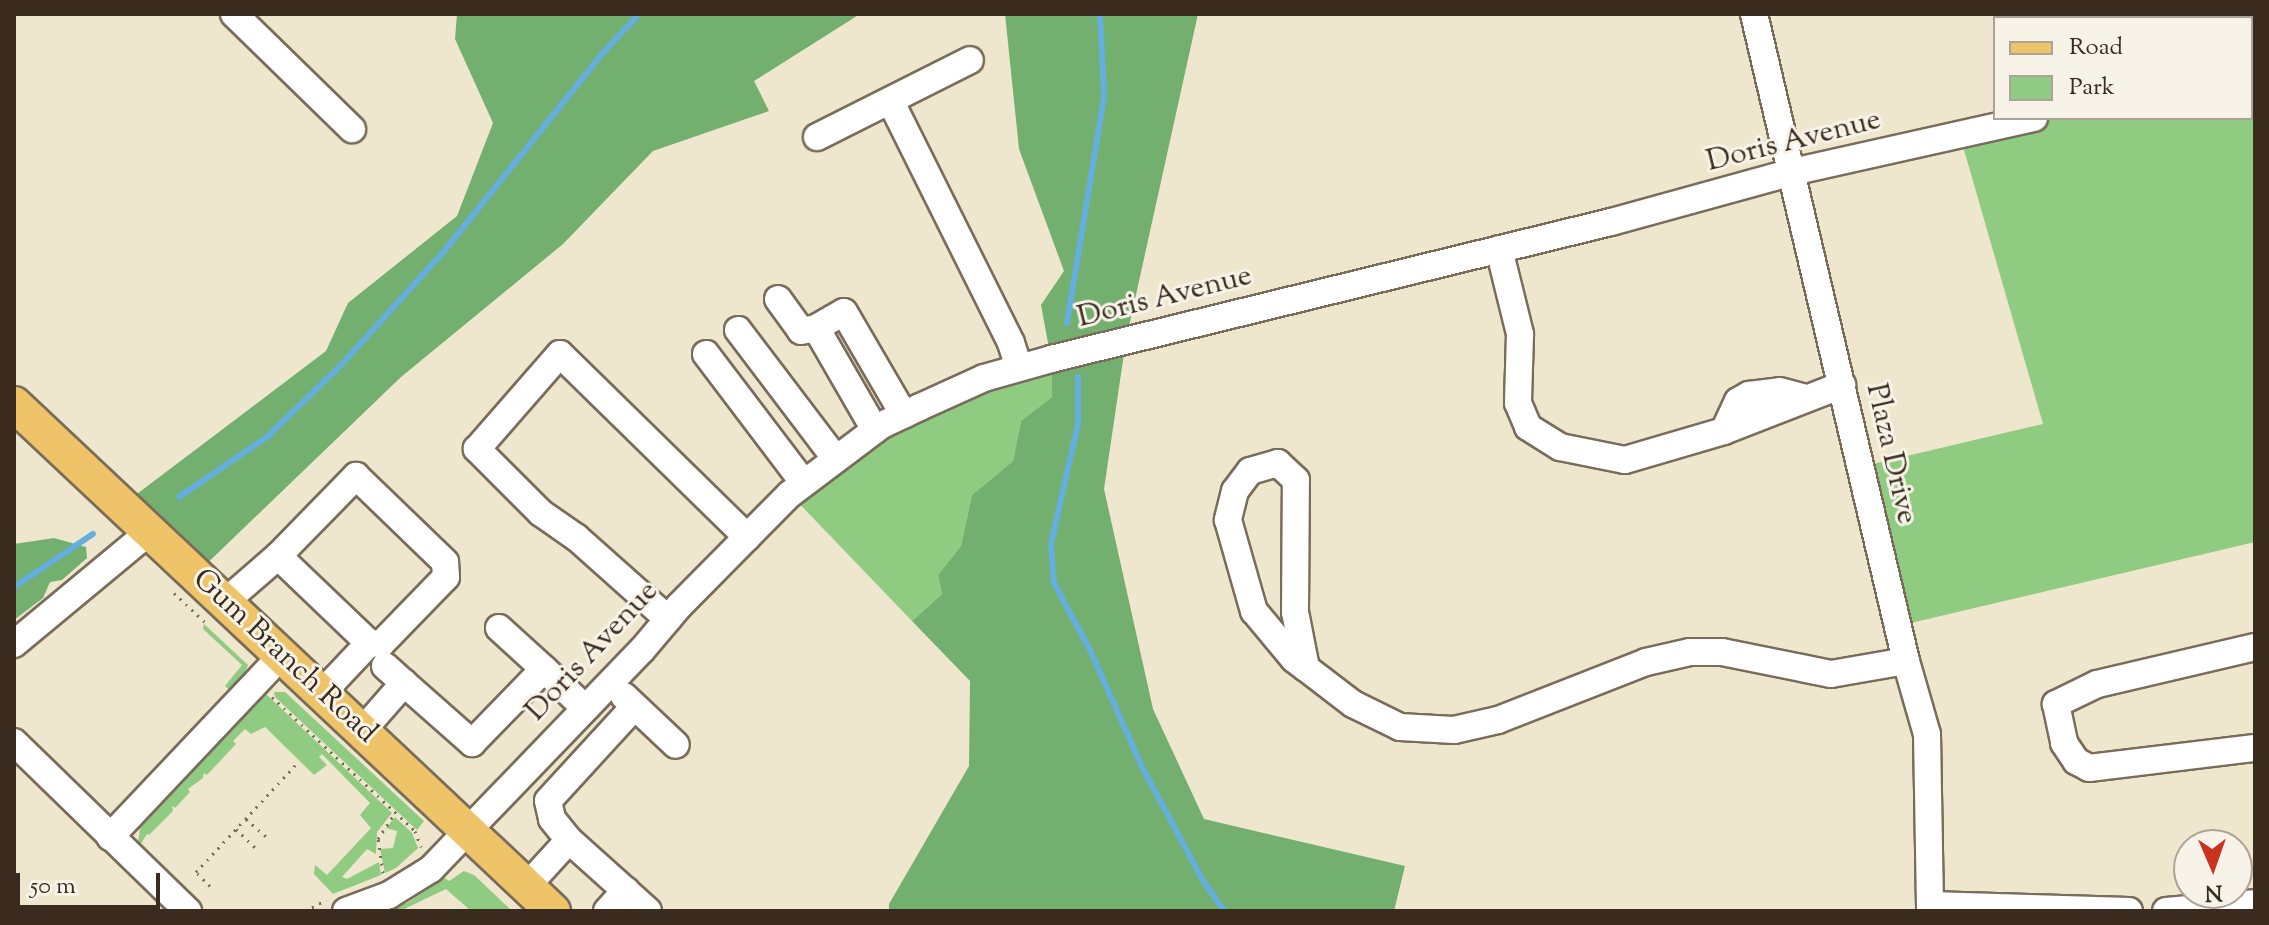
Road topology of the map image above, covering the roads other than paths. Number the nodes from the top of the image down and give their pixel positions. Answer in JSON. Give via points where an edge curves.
{"nodes":[{"id":1,"x":234,"y":14,"type":"edge"},
{"id":2,"x":1754,"y":14,"type":"edge"},
{"id":3,"x":970,"y":60,"type":"dead end"},
{"id":4,"x":891,"y":102,"type":"junction"},
{"id":5,"x":2025,"y":120,"type":"edge"},
{"id":6,"x":352,"y":129,"type":"dead end"},
{"id":7,"x":817,"y":137,"type":"dead end"},
{"id":8,"x":1792,"y":172,"type":"junction"},
{"id":9,"x":1499,"y":249,"type":"junction"},
{"id":10,"x":778,"y":299,"type":"dead end"},
{"id":11,"x":816,"y":328,"type":"junction"},
{"id":12,"x":738,"y":330,"type":"dead end"},
{"id":13,"x":706,"y":354,"type":"dead end"},
{"id":14,"x":1019,"y":367,"type":"junction"},
{"id":15,"x":1842,"y":385,"type":"junction"},
{"id":16,"x":14,"y":404,"type":"edge"},
{"id":17,"x":904,"y":415,"type":"junction"},
{"id":18,"x":875,"y":430,"type":"junction"},
{"id":19,"x":836,"y":459,"type":"junction"},
{"id":20,"x":804,"y":483,"type":"junction"},
{"id":21,"x":149,"y":532,"type":"junction"},
{"id":22,"x":747,"y":537,"type":"junction"},
{"id":23,"x":278,"y":556,"type":"junction"},
{"id":24,"x":220,"y":617,"type":"junction"},
{"id":25,"x":668,"y":619,"type":"junction"},
{"id":26,"x":499,"y":628,"type":"dead end"},
{"id":27,"x":369,"y":643,"type":"junction"},
{"id":28,"x":14,"y":644,"type":"edge"},
{"id":29,"x":2255,"y":647,"type":"edge"},
{"id":30,"x":1906,"y":661,"type":"junction"},
{"id":31,"x":270,"y":668,"type":"junction"},
{"id":32,"x":1306,"y":668,"type":"junction"},
{"id":33,"x":544,"y":669,"type":"junction"},
{"id":34,"x":609,"y":683,"type":"junction"},
{"id":35,"x":321,"y":694,"type":"junction"},
{"id":36,"x":634,"y":707,"type":"junction"},
{"id":37,"x":585,"y":708,"type":"junction"},
{"id":38,"x":362,"y":731,"type":"junction"},
{"id":39,"x":14,"y":742,"type":"edge"},
{"id":40,"x":676,"y":745,"type":"dead end"},
{"id":41,"x":2255,"y":748,"type":"edge"},
{"id":42,"x":533,"y":763,"type":"junction"},
{"id":43,"x":561,"y":785,"type":"junction"},
{"id":44,"x":470,"y":831,"type":"junction"},
{"id":45,"x":110,"y":837,"type":"junction"},
{"id":46,"x":569,"y":840,"type":"junction"},
{"id":47,"x":527,"y":886,"type":"junction"},
{"id":48,"x":626,"y":890,"type":"junction"},
{"id":49,"x":341,"y":903,"type":"edge"},
{"id":50,"x":2255,"y":903,"type":"edge"},
{"id":51,"x":1930,"y":908,"type":"edge"},
{"id":52,"x":188,"y":911,"type":"edge"},
{"id":53,"x":553,"y":911,"type":"edge"},
{"id":54,"x":607,"y":911,"type":"edge"},
{"id":55,"x":648,"y":911,"type":"edge"},
{"id":56,"x":2129,"y":911,"type":"edge"},
{"id":57,"x":2166,"y":911,"type":"edge"}],
"edges":[{"from":1,"to":6,"type":"street"},
{"from":2,"to":8,"type":"street","name":"Plaza Drive"},
{"from":3,"to":4,"type":"street"},
{"from":4,"to":7,"type":"street"},
{"from":4,"to":14,"type":"street"},
{"from":5,"to":8,"type":"street","name":"Doris Avenue"},
{"from":8,"to":9,"type":"street","name":"Doris Avenue"},
{"from":8,"to":15,"type":"street","name":"Plaza Drive"},
{"from":9,"to":14,"type":"street","name":"Doris Avenue"},
{"from":9,"to":15,"type":"street","via":[[1520,334],[1518,403],[1528,427],[1560,447],[1625,460],[1724,431]]},
{"from":10,"to":11,"type":"street","via":[[801,331]]},
{"from":11,"to":17,"type":"street","via":[[844,312]]},
{"from":11,"to":18,"type":"street"},
{"from":12,"to":19,"type":"street"},
{"from":13,"to":20,"type":"street"},
{"from":14,"to":17,"type":"street","name":"Doris Avenue"},
{"from":15,"to":30,"type":"street","name":"Plaza Drive"},
{"from":16,"to":21,"type":"main road","name":"Gum Branch Road"},
{"from":17,"to":18,"type":"street","name":"Doris Avenue"},
{"from":18,"to":19,"type":"street","name":"Doris Avenue"},
{"from":19,"to":20,"type":"street","name":"Doris Avenue"},
{"from":20,"to":22,"type":"street","name":"Doris Avenue"},
{"from":21,"to":24,"type":"main road","name":"Gum Branch Road"},
{"from":21,"to":28,"type":"street"},
{"from":22,"to":25,"type":"street","name":"Doris Avenue"},
{"from":22,"to":25,"type":"street","via":[[560,354],[477,449],[541,513]]},
{"from":23,"to":24,"type":"street"},
{"from":23,"to":27,"type":"street"},
{"from":23,"to":27,"type":"street","via":[[356,476],[445,562],[446,577],[381,644]]},
{"from":24,"to":31,"type":"main road","name":"Gum Branch Road"},
{"from":25,"to":34,"type":"street","name":"Doris Avenue"},
{"from":26,"to":33,"type":"street"},
{"from":27,"to":35,"type":"street"},
{"from":29,"to":41,"type":"street","via":[[2097,684],[2056,704],[2064,743],[2076,761],[2089,768]]},
{"from":30,"to":32,"type":"street","via":[[1831,674],[1722,652],[1690,652],[1646,662],[1498,720],[1454,730],[1400,727],[1353,704]]},
{"from":30,"to":51,"type":"street","name":"Plaza Drive","via":[[1927,734]]},
{"from":31,"to":35,"type":"main road","name":"Gum Branch Road"},
{"from":31,"to":45,"type":"street"},
{"from":32,"to":32,"type":"street","via":[[1254,611],[1228,520],[1235,491],[1250,471],[1278,463],[1296,480],[1299,500],[1295,612]]},
{"from":33,"to":37,"type":"street"},
{"from":33,"to":38,"type":"street","via":[[472,743],[394,674]]},
{"from":34,"to":36,"type":"street"},
{"from":34,"to":37,"type":"street","name":"Doris Avenue"},
{"from":35,"to":38,"type":"main road","name":"Gum Branch Road"},
{"from":36,"to":40,"type":"street"},
{"from":36,"to":43,"type":"street"},
{"from":37,"to":42,"type":"street","name":"Doris Avenue"},
{"from":38,"to":44,"type":"main road","name":"Gum Branch Road"},
{"from":39,"to":45,"type":"street"},
{"from":42,"to":43,"type":"street"},
{"from":42,"to":44,"type":"street","name":"Doris Avenue"},
{"from":43,"to":46,"type":"street","via":[[548,801],[552,819]]},
{"from":44,"to":47,"type":"main road","name":"Gum Branch Road"},
{"from":44,"to":49,"type":"street","name":"Doris Avenue","via":[[421,877],[389,895]]},
{"from":45,"to":52,"type":"street"},
{"from":46,"to":47,"type":"street"},
{"from":46,"to":48,"type":"street"},
{"from":47,"to":53,"type":"main road","name":"Gum Branch Road"},
{"from":48,"to":54,"type":"street"},
{"from":48,"to":55,"type":"street"},
{"from":50,"to":57,"type":"street"},
{"from":51,"to":56,"type":"street"}]}
